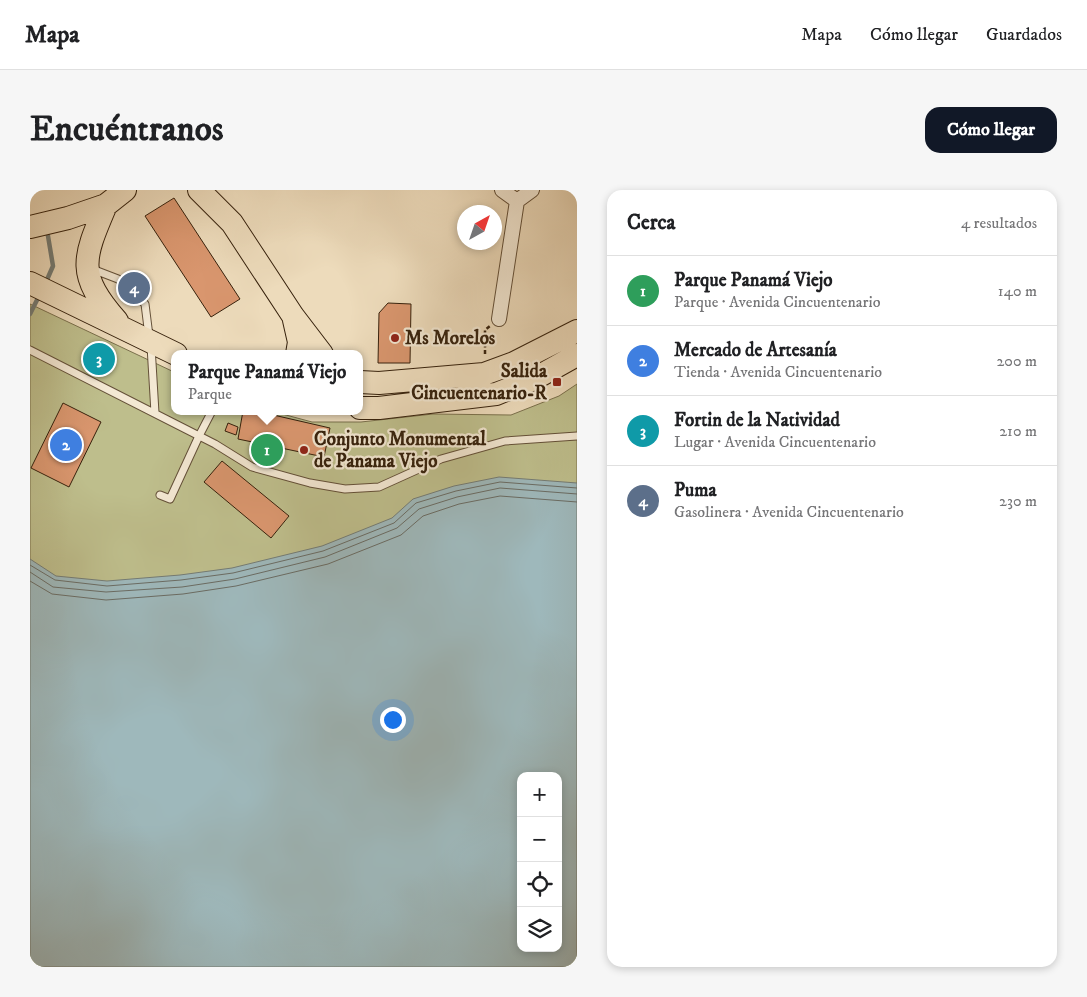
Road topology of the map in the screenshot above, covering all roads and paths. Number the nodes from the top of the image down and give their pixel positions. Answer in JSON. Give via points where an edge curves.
{"nodes":[{"id":1,"x":126,"y":190,"type":"edge"},
{"id":2,"x":199,"y":190,"type":"edge"},
{"id":3,"x":502,"y":190,"type":"edge"},
{"id":4,"x":532,"y":190,"type":"edge"},
{"id":5,"x":517,"y":201,"type":"junction"},
{"id":6,"x":106,"y":205,"type":"junction"},
{"id":7,"x":33,"y":226,"type":"edge"},
{"id":8,"x":87,"y":268,"type":"junction"},
{"id":9,"x":31,"y":283,"type":"edge"},
{"id":10,"x":293,"y":316,"type":"junction"},
{"id":11,"x":499,"y":319,"type":"joint"},
{"id":12,"x":126,"y":330,"type":"junction"},
{"id":13,"x":577,"y":331,"type":"edge"},
{"id":14,"x":150,"y":342,"type":"junction"},
{"id":15,"x":30,"y":350,"type":"edge"},
{"id":16,"x":298,"y":350,"type":"edge"},
{"id":17,"x":319,"y":350,"type":"edge"},
{"id":18,"x":171,"y":352,"type":"edge"},
{"id":19,"x":577,"y":355,"type":"edge"},
{"id":20,"x":484,"y":374,"type":"junction"},
{"id":21,"x":363,"y":382,"type":"edge"},
{"id":22,"x":363,"y":408,"type":"edge"},
{"id":23,"x":155,"y":413,"type":"junction"},
{"id":24,"x":210,"y":415,"type":"edge"},
{"id":25,"x":198,"y":436,"type":"junction"},
{"id":26,"x":577,"y":436,"type":"edge"},
{"id":27,"x":160,"y":495,"type":"dead end"}],
"edges":[{"from":1,"to":6,"type":"main road"},
{"from":2,"to":10,"type":"main road","via":[[232,222]]},
{"from":3,"to":5,"type":"street"},
{"from":4,"to":5,"type":"street"},
{"from":5,"to":11,"type":"street"},
{"from":6,"to":7,"type":"main road"},
{"from":6,"to":8,"type":"main road","via":[[92,238]]},
{"from":8,"to":12,"type":"main road","via":[[88,279],[98,299]]},
{"from":8,"to":14,"type":"lane","via":[[118,279],[145,304]]},
{"from":9,"to":12,"type":"main road"},
{"from":10,"to":16,"type":"main road"},
{"from":10,"to":17,"type":"main road"},
{"from":11,"to":20,"type":"path","via":[[485,330]]},
{"from":12,"to":14,"type":"main road"},
{"from":13,"to":20,"type":"main road","via":[[514,363]]},
{"from":14,"to":18,"type":"main road"},
{"from":14,"to":23,"type":"lane"},
{"from":15,"to":23,"type":"lane"},
{"from":19,"to":22,"type":"main road","via":[[534,380],[496,394]]},
{"from":20,"to":21,"type":"main road"},
{"from":23,"to":25,"type":"lane"},
{"from":24,"to":25,"type":"lane"},
{"from":25,"to":26,"type":"lane","via":[[252,467],[345,489],[379,487],[441,459],[505,441]]},
{"from":25,"to":27,"type":"lane","via":[[170,499]]}]}
